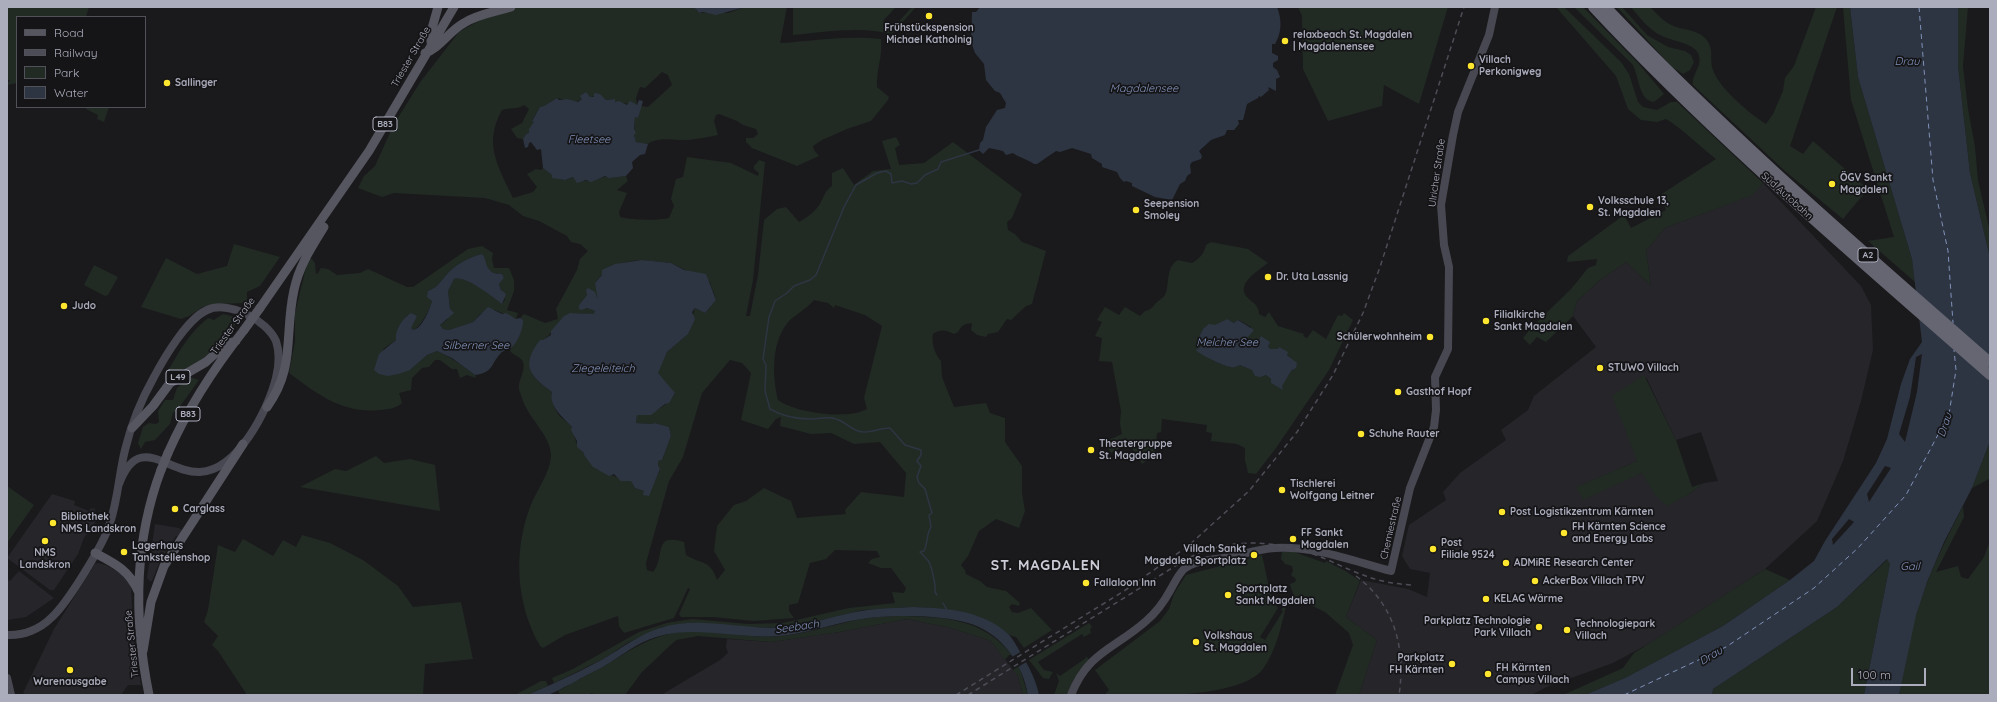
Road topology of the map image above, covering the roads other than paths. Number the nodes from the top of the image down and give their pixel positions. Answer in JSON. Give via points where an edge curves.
{"nodes":[{"id":1,"x":438,"y":7,"type":"edge"},
{"id":2,"x":454,"y":7,"type":"edge"},
{"id":3,"x":511,"y":7,"type":"edge"},
{"id":4,"x":1495,"y":7,"type":"edge"},
{"id":5,"x":1593,"y":7,"type":"edge"},
{"id":6,"x":1606,"y":7,"type":"edge"},
{"id":7,"x":431,"y":44,"type":"junction"},
{"id":8,"x":425,"y":53,"type":"junction"},
{"id":9,"x":323,"y":218,"type":"junction"},
{"id":10,"x":236,"y":341,"type":"junction"},
{"id":11,"x":1990,"y":362,"type":"edge"},
{"id":12,"x":1438,"y":370,"type":"joint"},
{"id":13,"x":1990,"y":376,"type":"edge"},
{"id":14,"x":266,"y":407,"type":"junction"},
{"id":15,"x":132,"y":428,"type":"junction"},
{"id":16,"x":244,"y":444,"type":"junction"},
{"id":17,"x":125,"y":449,"type":"junction"},
{"id":18,"x":136,"y":459,"type":"junction"},
{"id":19,"x":118,"y":484,"type":"junction"},
{"id":20,"x":142,"y":543,"type":"junction"},
{"id":21,"x":95,"y":553,"type":"junction"},
{"id":22,"x":121,"y":568,"type":"junction"},
{"id":23,"x":138,"y":593,"type":"junction"},
{"id":24,"x":7,"y":635,"type":"edge"},
{"id":25,"x":143,"y":651,"type":"junction"},
{"id":26,"x":7,"y":678,"type":"edge"},
{"id":27,"x":148,"y":691,"type":"edge"},
{"id":28,"x":11,"y":695,"type":"edge"},
{"id":29,"x":1071,"y":695,"type":"edge"}],
"edges":[{"from":1,"to":7,"type":"main road","via":[[431,32]]},
{"from":2,"to":7,"type":"main road","name":"Triester Straße","number":"B83"},
{"from":3,"to":8,"type":"main road","via":[[483,14],[464,23],[448,33],[435,50]]},
{"from":4,"to":12,"type":"street","name":"Ulricher Straße","via":[[1489,35],[1458,112],[1444,185],[1441,205],[1448,267],[1448,349]]},
{"from":5,"to":13,"type":"highway","name":"Süd Autobahn","number":"A2","via":[[1674,91],[1748,161]]},
{"from":6,"to":11,"type":"highway","name":"Süd Autobahn","number":"A2","via":[[1748,147]]},
{"from":7,"to":8,"type":"main road","name":"Triester Straße","number":"B83"},
{"from":8,"to":9,"type":"main road","name":"Triester Straße","number":"B83","via":[[376,139]]},
{"from":9,"to":10,"type":"main road","name":"Triester Straße","number":"B83","bridge":true},
{"from":9,"to":14,"type":"main road","via":[[324,226],[297,276],[291,304],[286,364],[279,387]]},
{"from":10,"to":15,"type":"main road","number":"L49","via":[[226,344],[206,362],[170,383],[150,411]]},
{"from":10,"to":20,"type":"main road","name":"Triester Straße","number":"B83","bridge":true,"via":[[194,403],[168,453],[150,501]]},
{"from":12,"to":29,"type":"street","name":"Chemiestraße","via":[[1435,377],[1434,427],[1410,488],[1391,571],[1318,551],[1295,548],[1270,549],[1198,562],[1184,569],[1153,615],[1096,657],[1085,669]]},
{"from":14,"to":15,"type":"street","number":"L49","via":[[278,372],[279,356],[275,340],[267,330],[241,311],[216,307],[199,315],[154,376]]},
{"from":14,"to":16,"type":"street","number":"L49"},
{"from":15,"to":17,"type":"street","number":"L49"},
{"from":16,"to":18,"type":"street","number":"L49","via":[[214,468],[200,472],[183,469],[157,458]]},
{"from":16,"to":25,"type":"main road","via":[[164,566],[151,602]]},
{"from":17,"to":18,"type":"street"},
{"from":17,"to":19,"type":"street","number":"L49"},
{"from":18,"to":19,"type":"street","number":"L49","via":[[126,468]]},
{"from":19,"to":21,"type":"street","number":"L49","via":[[110,524]]},
{"from":20,"to":22,"type":"main road","via":[[134,567]]},
{"from":20,"to":23,"type":"main road","name":"Triester Straße","number":"B83"},
{"from":21,"to":22,"type":"main road"},
{"from":21,"to":24,"type":"street","number":"L49","via":[[70,594],[51,618],[32,630],[18,635]]},
{"from":22,"to":23,"type":"main road","via":[[133,579]]},
{"from":23,"to":25,"type":"main road","name":"Triester Straße","number":"B83"},
{"from":25,"to":27,"type":"main road","name":"Triester Straße","number":"B83"},
{"from":26,"to":28,"type":"street"}]}
